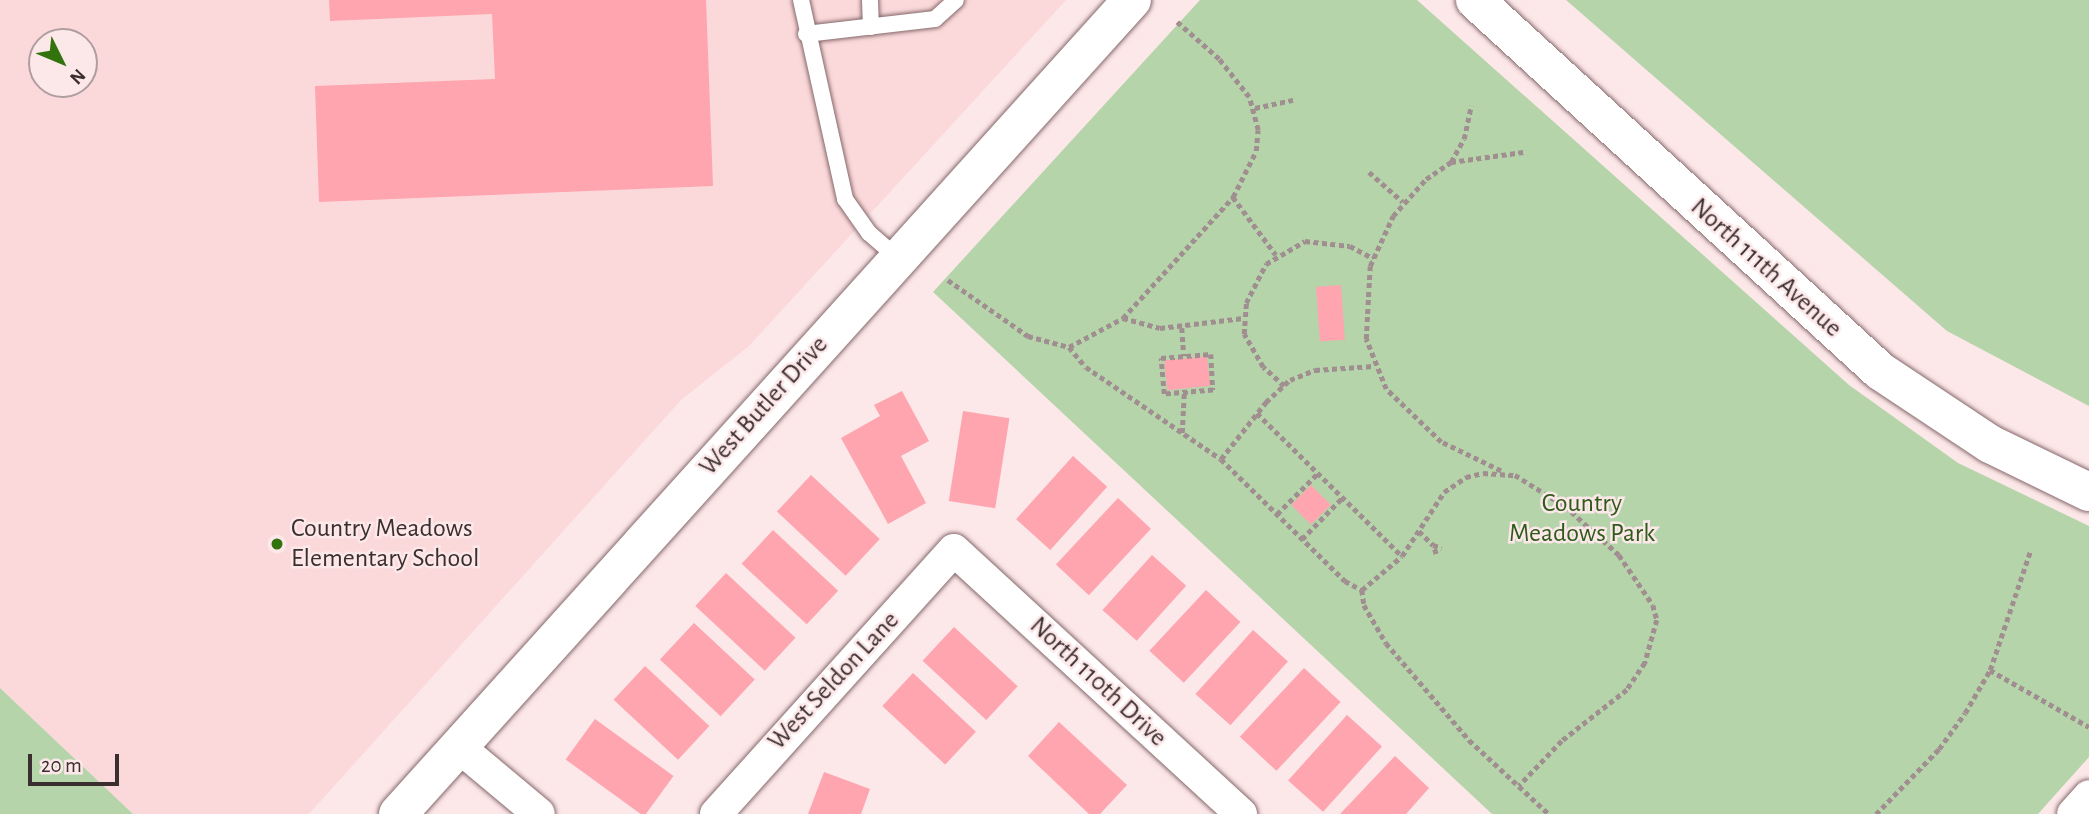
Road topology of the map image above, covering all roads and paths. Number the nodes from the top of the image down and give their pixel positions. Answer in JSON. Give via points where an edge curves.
{"nodes":[{"id":1,"x":801,"y":0,"type":"edge"},
{"id":2,"x":870,"y":0,"type":"edge"},
{"id":3,"x":956,"y":0,"type":"edge"},
{"id":4,"x":1132,"y":0,"type":"edge"},
{"id":5,"x":1475,"y":0,"type":"edge"},
{"id":6,"x":1177,"y":22,"type":"dead end"},
{"id":7,"x":871,"y":27,"type":"junction"},
{"id":8,"x":807,"y":34,"type":"junction"},
{"id":9,"x":1293,"y":100,"type":"dead end"},
{"id":10,"x":1471,"y":106,"type":"dead end"},
{"id":11,"x":1255,"y":108,"type":"junction"},
{"id":12,"x":1523,"y":152,"type":"dead end"},
{"id":13,"x":1451,"y":162,"type":"junction"},
{"id":14,"x":1369,"y":172,"type":"dead end"},
{"id":15,"x":1233,"y":197,"type":"junction"},
{"id":16,"x":1403,"y":202,"type":"junction"},
{"id":17,"x":1276,"y":255,"type":"junction"},
{"id":18,"x":897,"y":257,"type":"junction"},
{"id":19,"x":1373,"y":258,"type":"junction"},
{"id":20,"x":948,"y":279,"type":"dead end"},
{"id":21,"x":1123,"y":318,"type":"junction"},
{"id":22,"x":1243,"y":318,"type":"junction"},
{"id":23,"x":1182,"y":328,"type":"junction"},
{"id":24,"x":1069,"y":347,"type":"junction"},
{"id":25,"x":1184,"y":356,"type":"junction"},
{"id":26,"x":1374,"y":366,"type":"junction"},
{"id":27,"x":1284,"y":386,"type":"junction"},
{"id":28,"x":1184,"y":393,"type":"junction"},
{"id":29,"x":1257,"y":413,"type":"junction"},
{"id":30,"x":1182,"y":433,"type":"junction"},
{"id":31,"x":1221,"y":460,"type":"junction"},
{"id":32,"x":1502,"y":471,"type":"junction"},
{"id":33,"x":1318,"y":473,"type":"junction"},
{"id":34,"x":2089,"y":492,"type":"edge"},
{"id":35,"x":1343,"y":497,"type":"junction"},
{"id":36,"x":1277,"y":514,"type":"junction"},
{"id":37,"x":1419,"y":531,"type":"junction"},
{"id":38,"x":1302,"y":539,"type":"junction"},
{"id":39,"x":1433,"y":545,"type":"junction"},
{"id":40,"x":1442,"y":548,"type":"dead end"},
{"id":41,"x":954,"y":550,"type":"joint"},
{"id":42,"x":2030,"y":552,"type":"dead end"},
{"id":43,"x":1436,"y":554,"type":"dead end"},
{"id":44,"x":1402,"y":556,"type":"junction"},
{"id":45,"x":1363,"y":590,"type":"junction"},
{"id":46,"x":1990,"y":670,"type":"junction"},
{"id":47,"x":2089,"y":727,"type":"edge"},
{"id":48,"x":459,"y":747,"type":"junction"},
{"id":49,"x":1519,"y":786,"type":"junction"},
{"id":50,"x":2089,"y":796,"type":"edge"},
{"id":51,"x":398,"y":814,"type":"edge"},
{"id":52,"x":539,"y":814,"type":"edge"},
{"id":53,"x":716,"y":814,"type":"edge"},
{"id":54,"x":1241,"y":814,"type":"edge"},
{"id":55,"x":1549,"y":814,"type":"edge"},
{"id":56,"x":1877,"y":814,"type":"edge"},
{"id":57,"x":2073,"y":814,"type":"edge"}],
"edges":[{"from":1,"to":8,"type":"lane"},
{"from":2,"to":7,"type":"lane"},
{"from":3,"to":7,"type":"lane","via":[[935,19]]},
{"from":4,"to":18,"type":"street","name":"West Butler Drive"},
{"from":5,"to":34,"type":"street","name":"North 111th Avenue","via":[[1880,371],[1980,438]]},
{"from":6,"to":11,"type":"path","via":[[1236,77]]},
{"from":7,"to":8,"type":"lane"},
{"from":8,"to":18,"type":"lane","via":[[845,199],[869,233]]},
{"from":9,"to":11,"type":"path"},
{"from":10,"to":13,"type":"path","via":[[1464,139]]},
{"from":11,"to":15,"type":"path","via":[[1256,151]]},
{"from":12,"to":13,"type":"path"},
{"from":13,"to":16,"type":"path"},
{"from":14,"to":16,"type":"path"},
{"from":15,"to":17,"type":"path"},
{"from":15,"to":21,"type":"path"},
{"from":16,"to":19,"type":"path"},
{"from":17,"to":19,"type":"path","via":[[1305,241],[1327,241]]},
{"from":17,"to":22,"type":"path","via":[[1255,282]]},
{"from":18,"to":48,"type":"street","name":"West Butler Drive"},
{"from":19,"to":26,"type":"path","via":[[1366,339]]},
{"from":20,"to":24,"type":"path","via":[[1028,336]]},
{"from":21,"to":23,"type":"path","via":[[1142,325]]},
{"from":21,"to":24,"type":"path"},
{"from":22,"to":23,"type":"path"},
{"from":22,"to":27,"type":"path","via":[[1252,352]]},
{"from":23,"to":25,"type":"path"},
{"from":24,"to":30,"type":"path","via":[[1086,367]]},
{"from":25,"to":28,"type":"path","via":[[1161,358],[1164,394]]},
{"from":25,"to":28,"type":"path","via":[[1210,354],[1213,390]]},
{"from":26,"to":27,"type":"path","via":[[1315,370]]},
{"from":26,"to":32,"type":"path","via":[[1386,389],[1432,435]]},
{"from":27,"to":29,"type":"path"},
{"from":28,"to":30,"type":"path"},
{"from":29,"to":31,"type":"path"},
{"from":29,"to":33,"type":"path"},
{"from":30,"to":31,"type":"path"},
{"from":31,"to":36,"type":"path"},
{"from":32,"to":37,"type":"path","via":[[1457,481],[1435,501]]},
{"from":32,"to":49,"type":"path","via":[[1565,506],[1594,531],[1640,582],[1657,620],[1636,681],[1562,741]]},
{"from":33,"to":35,"type":"path"},
{"from":33,"to":36,"type":"path"},
{"from":35,"to":38,"type":"path"},
{"from":35,"to":44,"type":"path"},
{"from":36,"to":38,"type":"path"},
{"from":37,"to":39,"type":"path"},
{"from":37,"to":44,"type":"path"},
{"from":38,"to":45,"type":"path","via":[[1345,581]]},
{"from":39,"to":40,"type":"path"},
{"from":39,"to":43,"type":"path"},
{"from":41,"to":53,"type":"street","name":"West Seldon Lane"},
{"from":41,"to":54,"type":"street","name":"North 110th Drive"},
{"from":42,"to":46,"type":"path"},
{"from":44,"to":45,"type":"path"},
{"from":45,"to":49,"type":"path","via":[[1364,604],[1385,643],[1469,740]]},
{"from":46,"to":47,"type":"path"},
{"from":46,"to":56,"type":"path","via":[[1939,749]]},
{"from":48,"to":51,"type":"street","name":"West Butler Drive"},
{"from":48,"to":52,"type":"street"},
{"from":49,"to":55,"type":"path"},
{"from":50,"to":57,"type":"street"}]}
